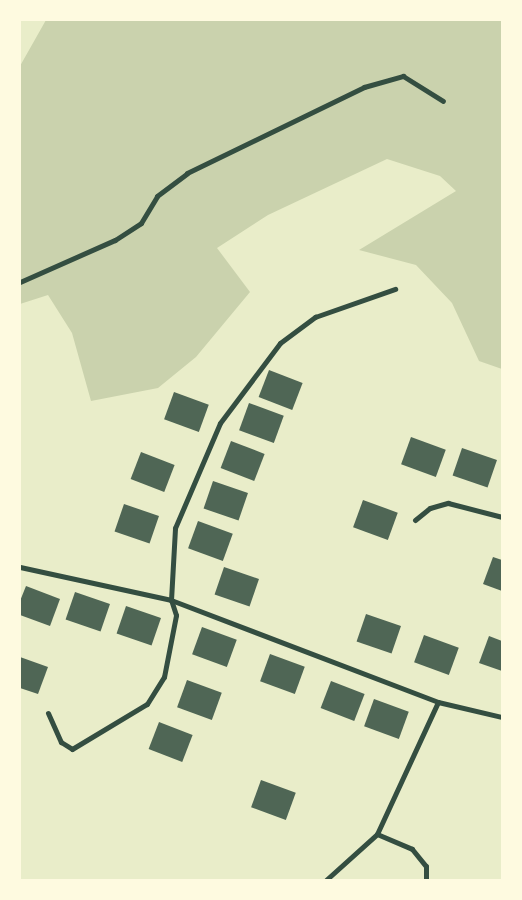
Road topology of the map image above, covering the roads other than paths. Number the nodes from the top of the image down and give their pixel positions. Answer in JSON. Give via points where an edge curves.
{"nodes":[{"id":1,"x":443,"y":101,"type":"dead end"},
{"id":2,"x":20,"y":282,"type":"edge"},
{"id":3,"x":395,"y":290,"type":"dead end"},
{"id":4,"x":502,"y":517,"type":"edge"},
{"id":5,"x":416,"y":520,"type":"dead end"},
{"id":6,"x":20,"y":567,"type":"edge"},
{"id":7,"x":171,"y":600,"type":"junction"},
{"id":8,"x":438,"y":702,"type":"junction"},
{"id":9,"x":48,"y":713,"type":"dead end"},
{"id":10,"x":502,"y":717,"type":"edge"},
{"id":11,"x":376,"y":834,"type":"junction"},
{"id":12,"x":326,"y":880,"type":"edge"},
{"id":13,"x":426,"y":880,"type":"edge"}],
"edges":[{"from":1,"to":2,"type":"street","via":[[403,76],[364,87],[187,173],[157,196],[141,223],[115,240]]},
{"from":3,"to":7,"type":"street","via":[[314,317],[280,343],[220,423],[175,528]]},
{"from":4,"to":5,"type":"street","via":[[448,503],[430,508]]},
{"from":6,"to":7,"type":"street"},
{"from":7,"to":8,"type":"street"},
{"from":7,"to":9,"type":"street","via":[[176,615],[164,677],[147,704],[72,748],[61,742]]},
{"from":8,"to":10,"type":"street"},
{"from":8,"to":11,"type":"street"},
{"from":11,"to":12,"type":"street"},
{"from":11,"to":13,"type":"street","via":[[412,848],[426,866]]}]}
